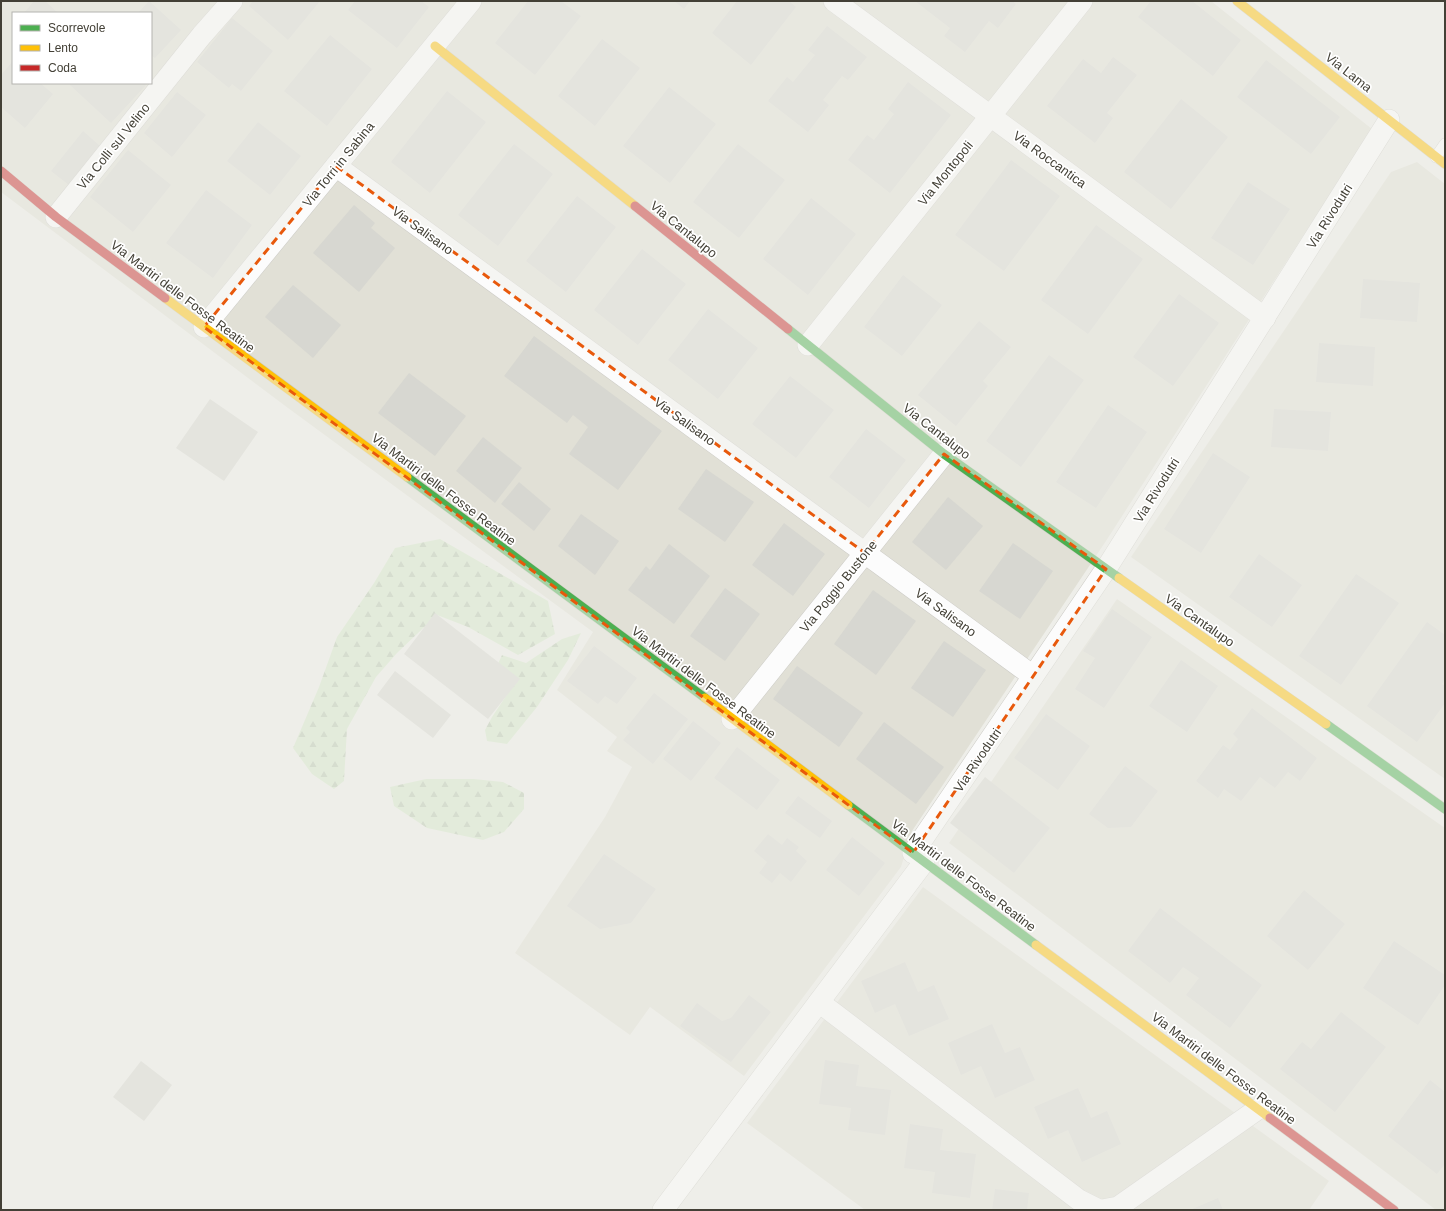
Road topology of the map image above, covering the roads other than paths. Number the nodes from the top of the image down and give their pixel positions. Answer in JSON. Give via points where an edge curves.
{"nodes":[{"id":1,"x":232,"y":1,"type":"edge"},
{"id":2,"x":471,"y":1,"type":"edge"},
{"id":3,"x":834,"y":1,"type":"edge"},
{"id":4,"x":1082,"y":1,"type":"edge"},
{"id":5,"x":1243,"y":3,"type":"edge"},
{"id":6,"x":435,"y":46,"type":"junction"},
{"id":7,"x":991,"y":116,"type":"junction"},
{"id":8,"x":1389,"y":120,"type":"junction"},
{"id":9,"x":1445,"y":144,"type":"edge"},
{"id":10,"x":1436,"y":157,"type":"junction"},
{"id":11,"x":1445,"y":164,"type":"edge"},
{"id":12,"x":336,"y":166,"type":"junction"},
{"id":13,"x":1,"y":172,"type":"edge"},
{"id":14,"x":56,"y":217,"type":"junction"},
{"id":15,"x":1265,"y":318,"type":"junction"},
{"id":16,"x":204,"y":327,"type":"junction"},
{"id":17,"x":808,"y":345,"type":"junction"},
{"id":18,"x":944,"y":454,"type":"junction"},
{"id":19,"x":865,"y":552,"type":"junction"},
{"id":20,"x":1106,"y":569,"type":"junction"},
{"id":21,"x":1034,"y":676,"type":"junction"},
{"id":22,"x":732,"y":719,"type":"junction"},
{"id":23,"x":1445,"y":809,"type":"edge"},
{"id":24,"x":919,"y":857,"type":"junction"},
{"id":25,"x":819,"y":1002,"type":"junction"},
{"id":26,"x":1258,"y":1109,"type":"junction"},
{"id":27,"x":663,"y":1210,"type":"edge"},
{"id":28,"x":1099,"y":1210,"type":"edge"},
{"id":29,"x":1102,"y":1210,"type":"edge"},
{"id":30,"x":1394,"y":1210,"type":"edge"}],
"edges":[{"from":1,"to":14,"type":"street","name":"Via Colli sul Velino"},
{"from":2,"to":6,"type":"street","name":"Via Torri in Sabina"},
{"from":3,"to":7,"type":"street","name":"Via Roccantica"},
{"from":4,"to":7,"type":"street","name":"Via Montopoli"},
{"from":5,"to":8,"type":"main road","name":"Via Lama"},
{"from":6,"to":12,"type":"street","name":"Via Torri in Sabina"},
{"from":6,"to":17,"type":"main road","name":"Via Cantalupo"},
{"from":7,"to":15,"type":"street","name":"Via Roccantica"},
{"from":7,"to":17,"type":"street","name":"Via Montopoli"},
{"from":8,"to":10,"type":"main road","name":"Via Lama"},
{"from":8,"to":15,"type":"street","name":"Via Rivodutri"},
{"from":9,"to":10,"type":"lane"},
{"from":10,"to":11,"type":"main road","name":"Via Lama"},
{"from":12,"to":16,"type":"street","name":"Via Torri in Sabina"},
{"from":12,"to":19,"type":"street","name":"Via Salisano"},
{"from":13,"to":14,"type":"main road","name":"Via Martiri delle Fosse Reatine"},
{"from":14,"to":16,"type":"main road","name":"Via Martiri delle Fosse Reatine"},
{"from":15,"to":20,"type":"street","name":"Via Rivodutri"},
{"from":16,"to":22,"type":"main road","name":"Via Martiri delle Fosse Reatine"},
{"from":17,"to":18,"type":"main road","name":"Via Cantalupo"},
{"from":18,"to":19,"type":"street","name":"Via Poggio Bustone"},
{"from":18,"to":20,"type":"main road","name":"Via Cantalupo"},
{"from":19,"to":21,"type":"street","name":"Via Salisano"},
{"from":19,"to":22,"type":"street","name":"Via Poggio Bustone"},
{"from":20,"to":21,"type":"street","name":"Via Rivodutri"},
{"from":20,"to":23,"type":"main road","name":"Via Cantalupo"},
{"from":21,"to":24,"type":"street","name":"Via Rivodutri"},
{"from":22,"to":24,"type":"main road","name":"Via Martiri delle Fosse Reatine"},
{"from":24,"to":25,"type":"street","name":"Via Rivodutri"},
{"from":24,"to":26,"type":"main road","name":"Via Martiri delle Fosse Reatine"},
{"from":25,"to":27,"type":"street","name":"Via Rivodutri"},
{"from":25,"to":28,"type":"street","via":[[1079,1200]]},
{"from":26,"to":29,"type":"street","via":[[1118,1207]]},
{"from":26,"to":30,"type":"main road","name":"Via Martiri delle Fosse Reatine"}]}
